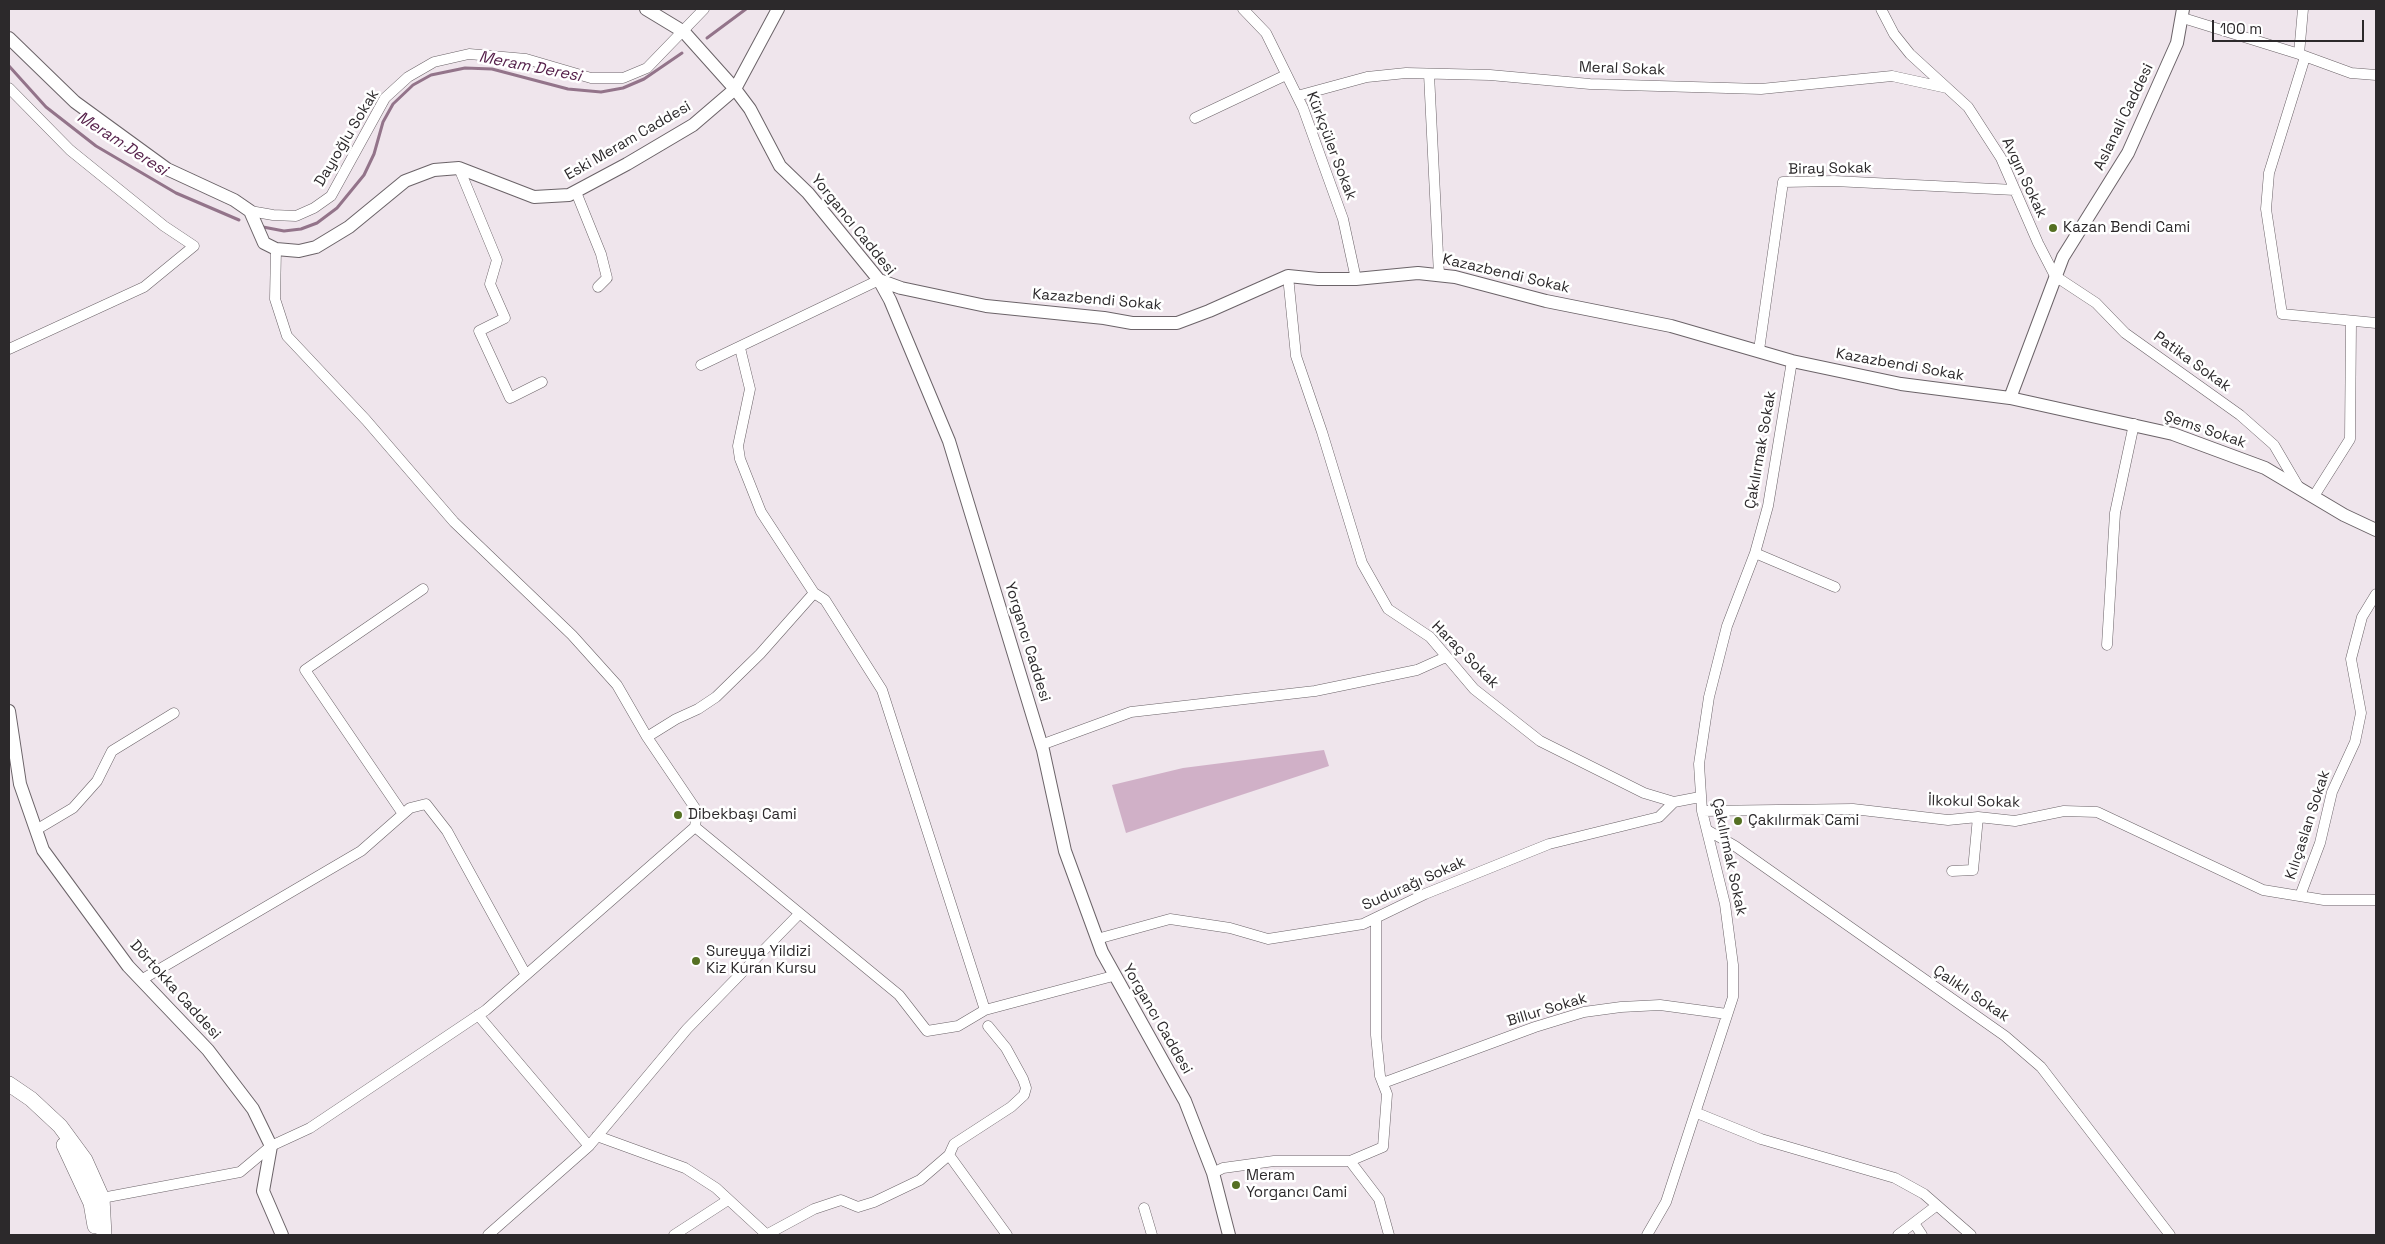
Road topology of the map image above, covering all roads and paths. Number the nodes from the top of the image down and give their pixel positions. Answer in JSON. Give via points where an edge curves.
{"nodes":[{"id":1,"x":646,"y":9,"type":"edge"},
{"id":2,"x":704,"y":9,"type":"edge"},
{"id":3,"x":778,"y":9,"type":"edge"},
{"id":4,"x":1242,"y":9,"type":"edge"},
{"id":5,"x":1881,"y":9,"type":"edge"},
{"id":6,"x":2303,"y":9,"type":"edge"},
{"id":7,"x":2183,"y":13,"type":"edge"},
{"id":8,"x":684,"y":32,"type":"junction"},
{"id":9,"x":9,"y":38,"type":"edge"},
{"id":10,"x":2302,"y":55,"type":"junction"},
{"id":11,"x":1429,"y":74,"type":"junction"},
{"id":12,"x":1286,"y":75,"type":"junction"},
{"id":13,"x":2376,"y":75,"type":"edge"},
{"id":14,"x":9,"y":88,"type":"edge"},
{"id":15,"x":1947,"y":88,"type":"junction"},
{"id":16,"x":735,"y":89,"type":"junction"},
{"id":17,"x":1297,"y":96,"type":"junction"},
{"id":18,"x":1195,"y":118,"type":"dead end"},
{"id":19,"x":459,"y":168,"type":"junction"},
{"id":20,"x":2015,"y":190,"type":"junction"},
{"id":21,"x":576,"y":192,"type":"junction"},
{"id":22,"x":250,"y":211,"type":"junction"},
{"id":23,"x":276,"y":249,"type":"junction"},
{"id":24,"x":1439,"y":275,"type":"junction"},
{"id":25,"x":1288,"y":276,"type":"junction"},
{"id":26,"x":2055,"y":276,"type":"junction"},
{"id":27,"x":1356,"y":279,"type":"junction"},
{"id":28,"x":879,"y":280,"type":"junction"},
{"id":29,"x":598,"y":287,"type":"dead end"},
{"id":30,"x":2351,"y":322,"type":"junction"},
{"id":31,"x":2376,"y":323,"type":"edge"},
{"id":32,"x":740,"y":348,"type":"junction"},
{"id":33,"x":9,"y":349,"type":"edge"},
{"id":34,"x":1759,"y":350,"type":"junction"},
{"id":35,"x":1792,"y":361,"type":"junction"},
{"id":36,"x":702,"y":365,"type":"dead end"},
{"id":37,"x":542,"y":382,"type":"dead end"},
{"id":38,"x":2010,"y":398,"type":"junction"},
{"id":39,"x":2134,"y":424,"type":"junction"},
{"id":40,"x":2298,"y":486,"type":"junction"},
{"id":41,"x":2314,"y":496,"type":"junction"},
{"id":42,"x":2376,"y":530,"type":"edge"},
{"id":43,"x":1755,"y":552,"type":"junction"},
{"id":44,"x":1836,"y":587,"type":"dead end"},
{"id":45,"x":423,"y":589,"type":"dead end"},
{"id":46,"x":814,"y":593,"type":"junction"},
{"id":47,"x":2376,"y":594,"type":"edge"},
{"id":48,"x":2107,"y":645,"type":"dead end"},
{"id":49,"x":1446,"y":656,"type":"junction"},
{"id":50,"x":9,"y":711,"type":"edge"},
{"id":51,"x":174,"y":713,"type":"dead end"},
{"id":52,"x":647,"y":737,"type":"junction"},
{"id":53,"x":1041,"y":745,"type":"junction"},
{"id":54,"x":1700,"y":797,"type":"junction"},
{"id":55,"x":1674,"y":802,"type":"junction"},
{"id":56,"x":1702,"y":811,"type":"junction"},
{"id":57,"x":403,"y":814,"type":"junction"},
{"id":58,"x":1978,"y":817,"type":"junction"},
{"id":59,"x":695,"y":827,"type":"junction"},
{"id":60,"x":36,"y":830,"type":"junction"},
{"id":61,"x":1707,"y":830,"type":"junction"},
{"id":62,"x":1952,"y":870,"type":"dead end"},
{"id":63,"x":2300,"y":896,"type":"junction"},
{"id":64,"x":2376,"y":900,"type":"edge"},
{"id":65,"x":799,"y":914,"type":"junction"},
{"id":66,"x":1376,"y":918,"type":"junction"},
{"id":67,"x":1097,"y":939,"type":"junction"},
{"id":68,"x":526,"y":974,"type":"junction"},
{"id":69,"x":1113,"y":976,"type":"junction"},
{"id":70,"x":141,"y":980,"type":"junction"},
{"id":71,"x":985,"y":1010,"type":"junction"},
{"id":72,"x":1727,"y":1014,"type":"junction"},
{"id":73,"x":478,"y":1016,"type":"junction"},
{"id":74,"x":988,"y":1026,"type":"dead end"},
{"id":75,"x":1383,"y":1083,"type":"junction"},
{"id":76,"x":9,"y":1084,"type":"edge"},
{"id":77,"x":9,"y":1093,"type":"edge"},
{"id":78,"x":1697,"y":1113,"type":"junction"},
{"id":79,"x":598,"y":1136,"type":"junction"},
{"id":80,"x":271,"y":1146,"type":"junction"},
{"id":81,"x":588,"y":1146,"type":"junction"},
{"id":82,"x":949,"y":1155,"type":"junction"},
{"id":83,"x":1350,"y":1161,"type":"junction"},
{"id":84,"x":1213,"y":1173,"type":"junction"},
{"id":85,"x":102,"y":1198,"type":"junction"},
{"id":86,"x":728,"y":1200,"type":"junction"},
{"id":87,"x":1936,"y":1206,"type":"junction"},
{"id":88,"x":1144,"y":1208,"type":"dead end"},
{"id":89,"x":1914,"y":1223,"type":"junction"},
{"id":90,"x":96,"y":1235,"type":"edge"},
{"id":91,"x":104,"y":1235,"type":"edge"},
{"id":92,"x":282,"y":1235,"type":"edge"},
{"id":93,"x":488,"y":1235,"type":"edge"},
{"id":94,"x":674,"y":1235,"type":"edge"},
{"id":95,"x":766,"y":1235,"type":"edge"},
{"id":96,"x":1007,"y":1235,"type":"edge"},
{"id":97,"x":1152,"y":1235,"type":"edge"},
{"id":98,"x":1228,"y":1235,"type":"edge"},
{"id":99,"x":1389,"y":1235,"type":"edge"},
{"id":100,"x":1647,"y":1235,"type":"edge"},
{"id":101,"x":1898,"y":1235,"type":"edge"},
{"id":102,"x":1922,"y":1235,"type":"edge"},
{"id":103,"x":1971,"y":1235,"type":"edge"},
{"id":104,"x":2170,"y":1235,"type":"edge"}],
"edges":[{"from":1,"to":8,"type":"street","name":"Yorgancı Caddesi"},
{"from":2,"to":8,"type":"street","name":"Dayıoğlu Sokak"},
{"from":3,"to":16,"type":"street","name":"Eski Meram Caddesi"},
{"from":4,"to":12,"type":"street","name":"Kürkçüler Sokak","via":[[1266,33]]},
{"from":5,"to":15,"type":"street","name":"Avgın Sokak","via":[[1894,34],[1910,54]]},
{"from":6,"to":10,"type":"street"},
{"from":7,"to":10,"type":"street"},
{"from":7,"to":26,"type":"street","name":"Aslanali Caddesi","via":[[2177,43],[2128,153],[2076,235]]},
{"from":8,"to":16,"type":"street","name":"Yorgancı Caddesi"},
{"from":8,"to":22,"type":"street","name":"Dayıoğlu Sokak","via":[[648,68],[623,78],[591,78],[526,59],[469,54],[434,62],[408,77],[385,98],[331,196],[296,216]]},
{"from":9,"to":22,"type":"street","via":[[75,102],[167,169],[234,200]]},
{"from":10,"to":13,"type":"street","via":[[2352,74]]},
{"from":10,"to":30,"type":"street","via":[[2268,173],[2266,209],[2282,314]]},
{"from":11,"to":15,"type":"street","name":"Meral Sokak","via":[[1490,75],[1590,84],[1761,89],[1892,76]]},
{"from":11,"to":17,"type":"street","name":"Meral Sokak","via":[[1367,77]]},
{"from":11,"to":24,"type":"street"},
{"from":12,"to":17,"type":"street","name":"Kürkçüler Sokak"},
{"from":12,"to":18,"type":"street"},
{"from":14,"to":33,"type":"street","via":[[70,150],[164,226],[194,246],[144,287]]},
{"from":15,"to":20,"type":"street","name":"Avgın Sokak","via":[[1968,107],[2001,158]]},
{"from":16,"to":21,"type":"street","name":"Eski Meram Caddesi","via":[[693,125]]},
{"from":16,"to":28,"type":"street","name":"Yorgancı Caddesi","via":[[750,109],[780,166],[808,193]]},
{"from":17,"to":27,"type":"street","name":"Kürkçüler Sokak","via":[[1343,219]]},
{"from":19,"to":21,"type":"street","name":"Eski Meram Caddesi","via":[[534,197]]},
{"from":19,"to":23,"type":"street","name":"Eski Meram Caddesi","via":[[434,170],[405,181],[349,227],[316,247],[298,251]]},
{"from":19,"to":37,"type":"street","via":[[496,260],[490,284],[505,318],[479,332],[510,398]]},
{"from":20,"to":26,"type":"street","name":"Avgın Sokak"},
{"from":20,"to":34,"type":"street","name":"Biray Sokak","via":[[1834,181],[1783,182]]},
{"from":21,"to":29,"type":"street","via":[[601,254],[606,278]]},
{"from":22,"to":23,"type":"street","via":[[264,243]]},
{"from":23,"to":52,"type":"street","via":[[275,299],[286,336],[366,420],[454,522],[572,635],[617,685]]},
{"from":24,"to":27,"type":"street","name":"Kazazbendi Sokak","via":[[1418,273]]},
{"from":24,"to":34,"type":"street","name":"Kazazbendi Sokak","via":[[1671,326]]},
{"from":25,"to":27,"type":"street","name":"Kazazbendi Sokak","via":[[1318,280]]},
{"from":25,"to":28,"type":"street","name":"Kazazbendi Sokak","via":[[1177,323],[1132,323],[986,306],[901,288]]},
{"from":25,"to":49,"type":"street","name":"Haraç Sokak","via":[[1296,356],[1362,563],[1388,609],[1430,637]]},
{"from":26,"to":38,"type":"street","name":"Aslanali Caddesi"},
{"from":26,"to":40,"type":"street","name":"Patika Sokak","via":[[2096,303],[2125,333],[2240,415],[2274,445]]},
{"from":28,"to":32,"type":"street"},
{"from":28,"to":53,"type":"street","name":"Yorgancı Caddesi","via":[[949,441]]},
{"from":30,"to":31,"type":"street"},
{"from":30,"to":41,"type":"street","via":[[2350,438]]},
{"from":32,"to":36,"type":"street"},
{"from":32,"to":46,"type":"street","via":[[750,389],[738,446],[740,459],[762,512]]},
{"from":34,"to":35,"type":"street","name":"Kazazbendi Sokak"},
{"from":35,"to":38,"type":"street","name":"Kazazbendi Sokak","via":[[1900,384]]},
{"from":35,"to":43,"type":"street","name":"Çakılırmak Sokak","via":[[1768,506]]},
{"from":38,"to":39,"type":"street","name":"Şems Sokak"},
{"from":39,"to":40,"type":"street","name":"Şems Sokak","via":[[2265,468]]},
{"from":39,"to":48,"type":"street","via":[[2115,513]]},
{"from":40,"to":41,"type":"street","name":"Şems Sokak"},
{"from":41,"to":42,"type":"street","name":"Şems Sokak"},
{"from":43,"to":44,"type":"street"},
{"from":43,"to":54,"type":"street","name":"Çakılırmak Sokak","via":[[1727,626],[1709,697],[1699,764]]},
{"from":45,"to":57,"type":"street","via":[[305,670]]},
{"from":46,"to":52,"type":"street","via":[[760,654],[716,697]]},
{"from":46,"to":71,"type":"street","via":[[825,600],[882,690]]},
{"from":47,"to":63,"type":"street","name":"Kılıçaslan Sokak","via":[[2362,617],[2351,659],[2361,713],[2355,742],[2332,792],[2320,843]]},
{"from":49,"to":53,"type":"street","via":[[1416,670],[1315,691],[1131,712]]},
{"from":49,"to":55,"type":"street","name":"Haraç Sokak","via":[[1474,689],[1540,741],[1644,793]]},
{"from":50,"to":60,"type":"street","name":"Dörtokka Caddesi","via":[[20,784]]},
{"from":51,"to":60,"type":"street","via":[[112,751],[97,781],[73,808]]},
{"from":52,"to":59,"type":"street","via":[[697,811]]},
{"from":53,"to":67,"type":"street","name":"Yorgancı Caddesi","via":[[1065,851]]},
{"from":54,"to":55,"type":"street","name":"Haraç Sokak"},
{"from":54,"to":56,"type":"street","name":"Çakılırmak Sokak"},
{"from":55,"to":66,"type":"street","name":"Sudurağı Sokak","via":[[1659,817],[1549,844],[1425,894]]},
{"from":56,"to":58,"type":"street","name":"İlkokul Sokak","via":[[1853,809],[1948,820]]},
{"from":56,"to":61,"type":"street","name":"Çakılırmak Sokak"},
{"from":57,"to":68,"type":"street","via":[[410,808],[426,804],[447,831]]},
{"from":57,"to":70,"type":"street","via":[[361,851]]},
{"from":58,"to":62,"type":"street","via":[[1973,870]]},
{"from":58,"to":63,"type":"street","name":"İlkokul Sokak","via":[[2015,821],[2064,811],[2097,812],[2263,890]]},
{"from":59,"to":65,"type":"street"},
{"from":59,"to":68,"type":"street"},
{"from":60,"to":70,"type":"street","name":"Dörtokka Caddesi","via":[[43,850]]},
{"from":61,"to":72,"type":"street","name":"Çakılırmak Sokak","via":[[1725,904],[1734,965],[1733,997]]},
{"from":61,"to":104,"type":"street","name":"Çalıklı Sokak","via":[[1735,846],[2006,1036],[2041,1068]]},
{"from":63,"to":64,"type":"street","name":"İlkokul Sokak","via":[[2324,900]]},
{"from":65,"to":71,"type":"street","via":[[899,995],[926,1032],[958,1026]]},
{"from":65,"to":79,"type":"street","via":[[687,1029]]},
{"from":66,"to":67,"type":"street","name":"Sudurağı Sokak","via":[[1363,924],[1268,938],[1230,928],[1170,919]]},
{"from":66,"to":75,"type":"street","via":[[1376,1035]]},
{"from":67,"to":69,"type":"street","name":"Yorgancı Caddesi"},
{"from":68,"to":73,"type":"street"},
{"from":69,"to":71,"type":"street"},
{"from":69,"to":84,"type":"street","name":"Yorgancı Caddesi","via":[[1185,1101]]},
{"from":70,"to":80,"type":"street","name":"Dörtokka Caddesi","via":[[208,1050],[253,1109]]},
{"from":72,"to":75,"type":"street","name":"Billur Sokak","via":[[1660,1005],[1584,1012]]},
{"from":72,"to":78,"type":"street","name":"Çakılırmak Sokak"},
{"from":73,"to":80,"type":"street","via":[[310,1128]]},
{"from":73,"to":81,"type":"street"},
{"from":74,"to":82,"type":"street","via":[[1006,1048],[1023,1079],[1024,1095],[954,1144]]},
{"from":75,"to":83,"type":"street","via":[[1387,1094],[1383,1147]]},
{"from":76,"to":85,"type":"main road","via":[[60,1126],[85,1160]]},
{"from":77,"to":90,"type":"main road","via":[[62,1141],[91,1203]]},
{"from":78,"to":87,"type":"street","via":[[1761,1140],[1895,1178],[1924,1194]]},
{"from":78,"to":100,"type":"street","name":"Çakılırmak Sokak","via":[[1666,1202]]},
{"from":79,"to":81,"type":"street"},
{"from":79,"to":86,"type":"street","via":[[685,1168]]},
{"from":80,"to":85,"type":"street","via":[[240,1172]]},
{"from":80,"to":92,"type":"street","via":[[263,1191]]},
{"from":81,"to":93,"type":"street"},
{"from":82,"to":95,"type":"street","via":[[920,1180],[874,1202],[858,1207],[841,1200],[814,1209]]},
{"from":82,"to":96,"type":"street"},
{"from":83,"to":84,"type":"street","via":[[1274,1161],[1223,1168]]},
{"from":83,"to":99,"type":"street","via":[[1379,1199]]},
{"from":84,"to":98,"type":"street","name":"Yorgancı Caddesi"},
{"from":85,"to":91,"type":"main road"},
{"from":86,"to":94,"type":"street"},
{"from":86,"to":95,"type":"street"},
{"from":87,"to":89,"type":"street"},
{"from":87,"to":103,"type":"street"},
{"from":88,"to":97,"type":"street"},
{"from":89,"to":101,"type":"street"},
{"from":89,"to":102,"type":"street"}]}
